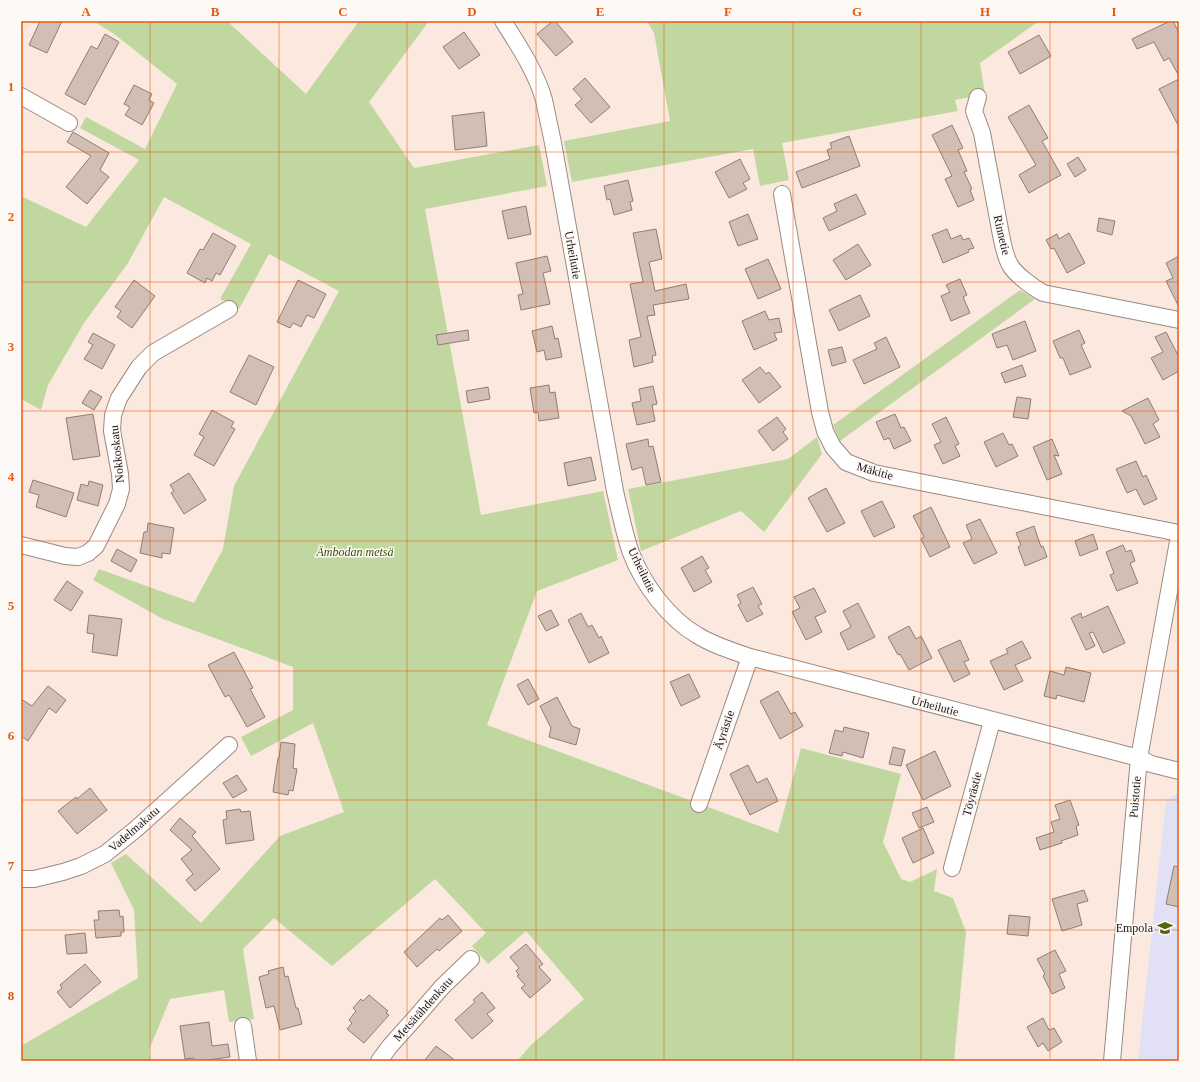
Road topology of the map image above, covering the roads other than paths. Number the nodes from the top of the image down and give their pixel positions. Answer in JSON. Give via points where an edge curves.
{"nodes":[{"id":1,"x":503,"y":21,"type":"edge"},
{"id":2,"x":21,"y":96,"type":"edge"},
{"id":3,"x":978,"y":97,"type":"dead end"},
{"id":4,"x":69,"y":123,"type":"dead end"},
{"id":5,"x":782,"y":194,"type":"dead end"},
{"id":6,"x":229,"y":309,"type":"dead end"},
{"id":7,"x":1179,"y":320,"type":"edge"},
{"id":8,"x":1179,"y":533,"type":"edge"},
{"id":9,"x":1179,"y":536,"type":"edge"},
{"id":10,"x":21,"y":545,"type":"edge"},
{"id":11,"x":750,"y":657,"type":"junction"},
{"id":12,"x":992,"y":721,"type":"junction"},
{"id":13,"x":229,"y":745,"type":"dead end"},
{"id":14,"x":1139,"y":758,"type":"junction"},
{"id":15,"x":1179,"y":771,"type":"edge"},
{"id":16,"x":699,"y":804,"type":"dead end"},
{"id":17,"x":952,"y":868,"type":"dead end"},
{"id":18,"x":21,"y":879,"type":"edge"},
{"id":19,"x":471,"y":959,"type":"dead end"},
{"id":20,"x":243,"y":1026,"type":"dead end"},
{"id":21,"x":248,"y":1061,"type":"edge"},
{"id":22,"x":379,"y":1061,"type":"edge"},
{"id":23,"x":1112,"y":1061,"type":"edge"}],
"edges":[{"from":1,"to":11,"type":"street","name":"Urheilutie","via":[[533,72],[544,100],[615,491],[632,554],[655,597],[673,617],[696,635]]},
{"from":2,"to":4,"type":"street"},
{"from":3,"to":7,"type":"street","name":"Rinnetie","via":[[974,111],[982,133],[1004,251],[1010,266],[1028,284],[1043,293]]},
{"from":5,"to":8,"type":"street","name":"Mäkitie","via":[[820,412],[833,447],[846,462],[874,473]]},
{"from":6,"to":10,"type":"street","name":"Nokkoskatu","via":[[153,353],[139,367],[119,398],[113,415],[112,431],[121,489],[117,504],[96,546],[78,557]]},
{"from":9,"to":14,"type":"street","name":"Puistotie"},
{"from":11,"to":12,"type":"street","name":"Urheilutie"},
{"from":11,"to":16,"type":"street","name":"Äyrästie"},
{"from":12,"to":14,"type":"street","name":"Urheilutie"},
{"from":12,"to":17,"type":"street","name":"Töyrästie"},
{"from":13,"to":18,"type":"street","name":"Vadelmakatu","via":[[106,854],[63,872],[34,879]]},
{"from":14,"to":15,"type":"street","name":"Urheilutie"},
{"from":14,"to":23,"type":"street","name":"Puistotie"},
{"from":19,"to":22,"type":"street","name":"Metsätähdenkatu","via":[[442,986]]},
{"from":20,"to":21,"type":"street"}]}
